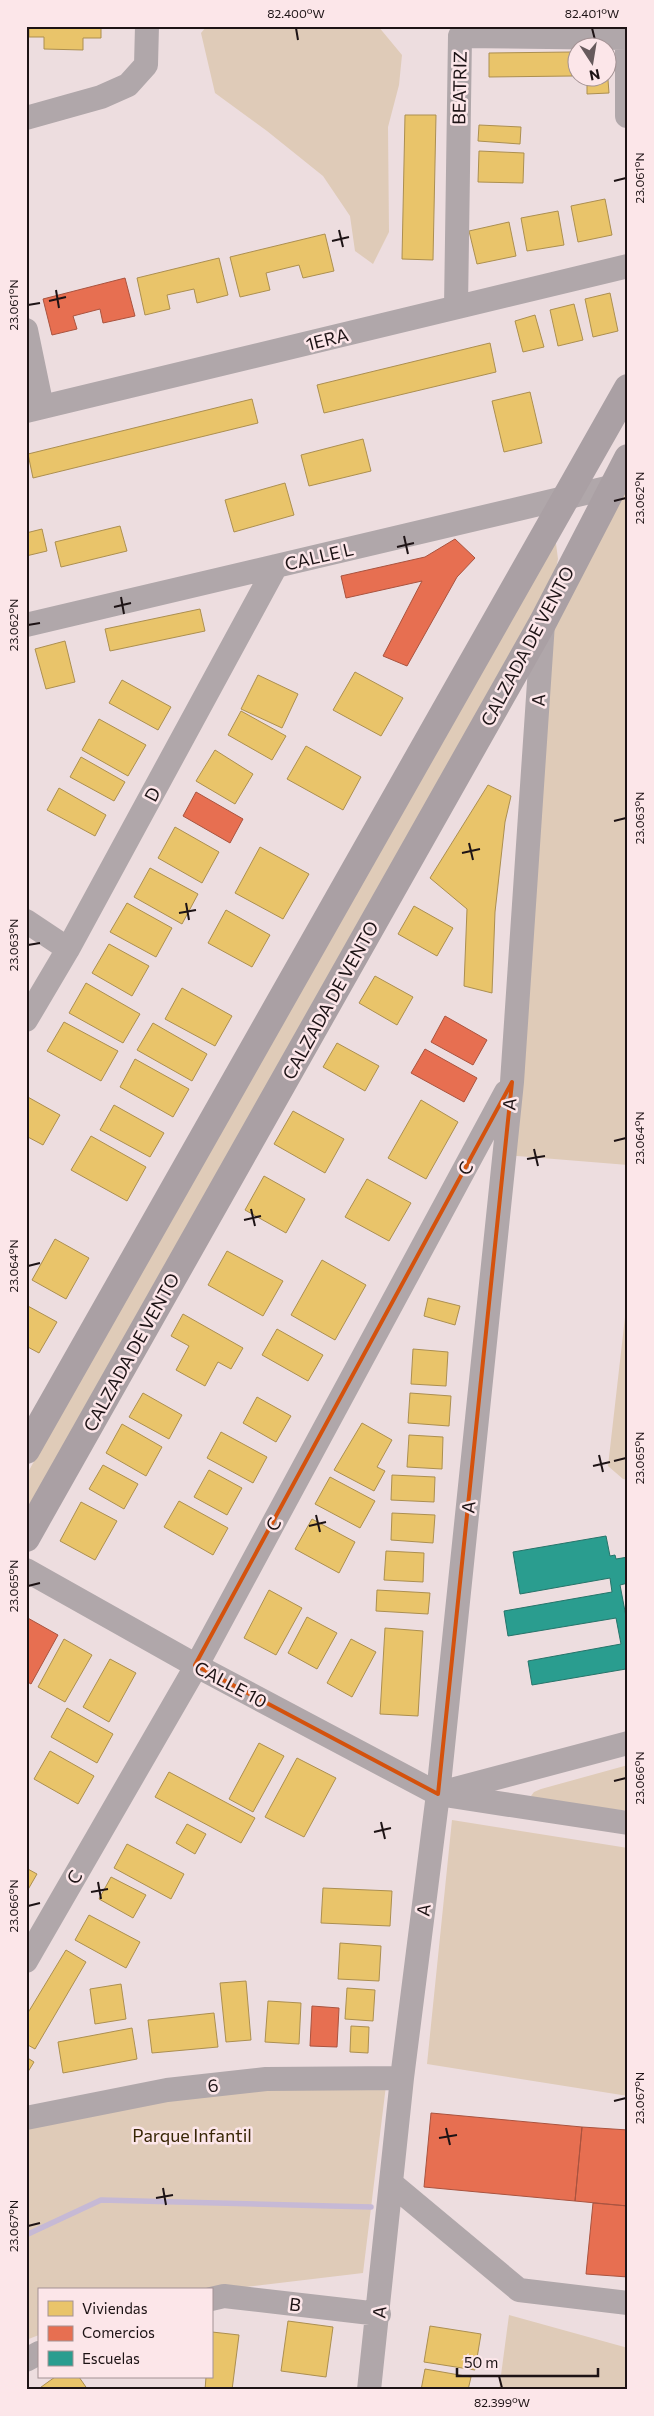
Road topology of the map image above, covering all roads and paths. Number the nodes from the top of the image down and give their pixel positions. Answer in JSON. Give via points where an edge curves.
{"nodes":[{"id":1,"x":147,"y":26,"type":"edge"},
{"id":2,"x":627,"y":32,"type":"edge"},
{"id":3,"x":627,"y":116,"type":"edge"},
{"id":4,"x":26,"y":118,"type":"edge"},
{"id":5,"x":628,"y":266,"type":"edge"},
{"id":6,"x":456,"y":308,"type":"junction"},
{"id":7,"x":26,"y":330,"type":"edge"},
{"id":8,"x":628,"y":388,"type":"edge"},
{"id":9,"x":34,"y":409,"type":"edge"},
{"id":10,"x":605,"y":431,"type":"junction"},
{"id":11,"x":628,"y":452,"type":"edge"},
{"id":12,"x":628,"y":458,"type":"edge"},
{"id":13,"x":611,"y":487,"type":"junction"},
{"id":14,"x":566,"y":498,"type":"junction"},
{"id":15,"x":551,"y":525,"type":"junction"},
{"id":16,"x":578,"y":550,"type":"junction"},
{"id":17,"x":276,"y":566,"type":"junction"},
{"id":18,"x":543,"y":622,"type":"junction"},
{"id":19,"x":26,"y":625,"type":"edge"},
{"id":20,"x":26,"y":921,"type":"edge"},
{"id":21,"x":68,"y":949,"type":"junction"},
{"id":22,"x":26,"y":1020,"type":"edge"},
{"id":23,"x":512,"y":1082,"type":"junction"},
{"id":24,"x":26,"y":1450,"type":"edge"},
{"id":25,"x":26,"y":1538,"type":"edge"},
{"id":26,"x":26,"y":1570,"type":"edge"},
{"id":27,"x":195,"y":1665,"type":"junction"},
{"id":28,"x":628,"y":1743,"type":"edge"},
{"id":29,"x":438,"y":1794,"type":"junction"},
{"id":30,"x":628,"y":1823,"type":"edge"},
{"id":31,"x":26,"y":1961,"type":"edge"},
{"id":32,"x":402,"y":2078,"type":"junction"},
{"id":33,"x":26,"y":2118,"type":"edge"},
{"id":34,"x":392,"y":2184,"type":"junction"},
{"id":35,"x":212,"y":2299,"type":"edge"},
{"id":36,"x":628,"y":2303,"type":"edge"},
{"id":37,"x":379,"y":2314,"type":"junction"},
{"id":38,"x":38,"y":2354,"type":"edge"},
{"id":39,"x":26,"y":2360,"type":"edge"},
{"id":40,"x":369,"y":2390,"type":"edge"}],
"edges":[{"from":1,"to":4,"type":"street","via":[[146,65],[128,85],[101,97]]},
{"from":2,"to":3,"type":"street","name":"BEATRIZ"},
{"from":2,"to":6,"type":"street","name":"BEATRIZ","via":[[460,36]]},
{"from":5,"to":6,"type":"street","name":"1ERA"},
{"from":6,"to":9,"type":"street","name":"1ERA"},
{"from":7,"to":9,"type":"street"},
{"from":8,"to":10,"type":"main road","name":"CALZADA DE VENTO"},
{"from":10,"to":11,"type":"main road","via":[[603,443],[606,448],[616,454]]},
{"from":10,"to":14,"type":"main road","name":"CALZADA DE VENTO"},
{"from":12,"to":13,"type":"main road","name":"CALZADA DE VENTO"},
{"from":13,"to":14,"type":"street","name":"CALLE L"},
{"from":13,"to":16,"type":"main road","name":"CALZADA DE VENTO"},
{"from":14,"to":15,"type":"main road","name":"CALZADA DE VENTO"},
{"from":14,"to":17,"type":"street","name":"CALLE L"},
{"from":15,"to":16,"type":"main road","via":[[572,526],[577,532]]},
{"from":15,"to":24,"type":"main road","name":"CALZADA DE VENTO"},
{"from":16,"to":18,"type":"main road","name":"CALZADA DE VENTO"},
{"from":17,"to":19,"type":"street","name":"CALLE L"},
{"from":17,"to":21,"type":"street","name":"D"},
{"from":18,"to":23,"type":"street","name":"A"},
{"from":18,"to":25,"type":"main road","name":"CALZADA DE VENTO"},
{"from":20,"to":21,"type":"street"},
{"from":21,"to":22,"type":"street","name":"D"},
{"from":23,"to":27,"type":"street","name":"C"},
{"from":23,"to":29,"type":"street","name":"A"},
{"from":26,"to":27,"type":"street","name":"CALLE 10"},
{"from":27,"to":29,"type":"street","name":"CALLE 10"},
{"from":27,"to":31,"type":"street","name":"C"},
{"from":28,"to":29,"type":"street"},
{"from":29,"to":30,"type":"street","name":"CALLE 10"},
{"from":29,"to":32,"type":"street","name":"A"},
{"from":32,"to":33,"type":"street","name":"6","via":[[266,2079],[167,2090]]},
{"from":32,"to":34,"type":"street","name":"A"},
{"from":34,"to":36,"type":"street","via":[[519,2290]]},
{"from":34,"to":37,"type":"street","name":"A"},
{"from":35,"to":37,"type":"street","name":"B","via":[[224,2296]]},
{"from":37,"to":40,"type":"street","name":"A"},
{"from":38,"to":39,"type":"street"}]}
